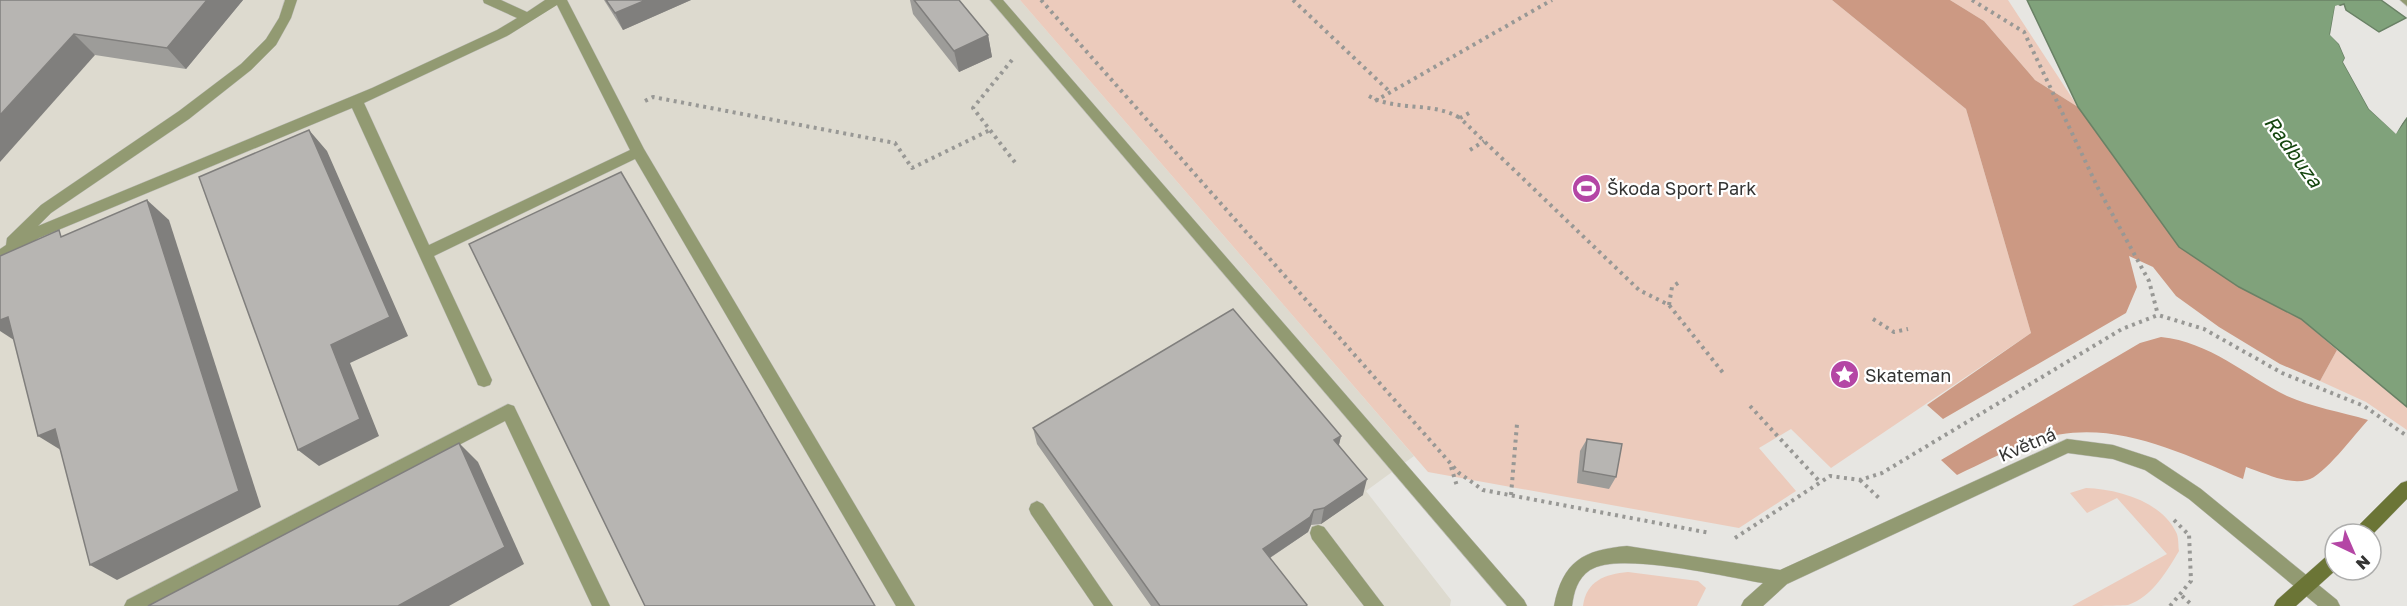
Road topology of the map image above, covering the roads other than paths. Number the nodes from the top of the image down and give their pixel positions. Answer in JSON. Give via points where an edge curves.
{"nodes":[{"id":1,"x":291,"y":0,"type":"edge"},
{"id":2,"x":489,"y":0,"type":"edge"},
{"id":3,"x":555,"y":0,"type":"edge"},
{"id":4,"x":561,"y":0,"type":"edge"},
{"id":5,"x":996,"y":0,"type":"edge"},
{"id":6,"x":527,"y":17,"type":"junction"},
{"id":7,"x":356,"y":101,"type":"junction"},
{"id":8,"x":638,"y":152,"type":"junction"},
{"id":9,"x":426,"y":253,"type":"junction"},
{"id":10,"x":0,"y":256,"type":"edge"},
{"id":11,"x":484,"y":380,"type":"dead end"},
{"id":12,"x":2407,"y":488,"type":"edge"},
{"id":13,"x":1037,"y":509,"type":"dead end"},
{"id":14,"x":2374,"y":522,"type":"edge"},
{"id":15,"x":1318,"y":533,"type":"edge"},
{"id":16,"x":2323,"y":571,"type":"edge"},
{"id":17,"x":1781,"y":578,"type":"junction"},
{"id":18,"x":2307,"y":586,"type":"junction"},
{"id":19,"x":133,"y":606,"type":"edge"},
{"id":20,"x":601,"y":606,"type":"edge"},
{"id":21,"x":906,"y":606,"type":"edge"},
{"id":22,"x":1104,"y":606,"type":"edge"},
{"id":23,"x":1375,"y":606,"type":"edge"},
{"id":24,"x":1518,"y":606,"type":"edge"},
{"id":25,"x":1563,"y":606,"type":"edge"},
{"id":26,"x":1750,"y":606,"type":"edge"},
{"id":27,"x":2283,"y":606,"type":"edge"},
{"id":28,"x":2331,"y":606,"type":"edge"}],
"edges":[{"from":1,"to":10,"type":"street","via":[[271,42],[246,67],[184,115],[46,209]]},
{"from":2,"to":6,"type":"street"},
{"from":3,"to":6,"type":"street"},
{"from":4,"to":8,"type":"street"},
{"from":5,"to":24,"type":"street"},
{"from":6,"to":7,"type":"street","via":[[502,33]]},
{"from":7,"to":9,"type":"street"},
{"from":7,"to":10,"type":"street","via":[[34,234]]},
{"from":8,"to":9,"type":"street"},
{"from":8,"to":21,"type":"street"},
{"from":9,"to":11,"type":"street"},
{"from":12,"to":14,"type":"main road"},
{"from":13,"to":22,"type":"street"},
{"from":15,"to":23,"type":"street"},
{"from":16,"to":18,"type":"main road"},
{"from":17,"to":18,"type":"street","name":"Květná","via":[[2067,446],[2113,452],[2150,465],[2218,512]]},
{"from":17,"to":25,"type":"street","via":[[1627,554],[1601,555],[1579,567],[1565,587]]},
{"from":17,"to":26,"type":"street","name":"Květná"},
{"from":18,"to":27,"type":"main road"},
{"from":18,"to":28,"type":"street","name":"Květná"},
{"from":19,"to":20,"type":"street","via":[[508,411]]}]}
